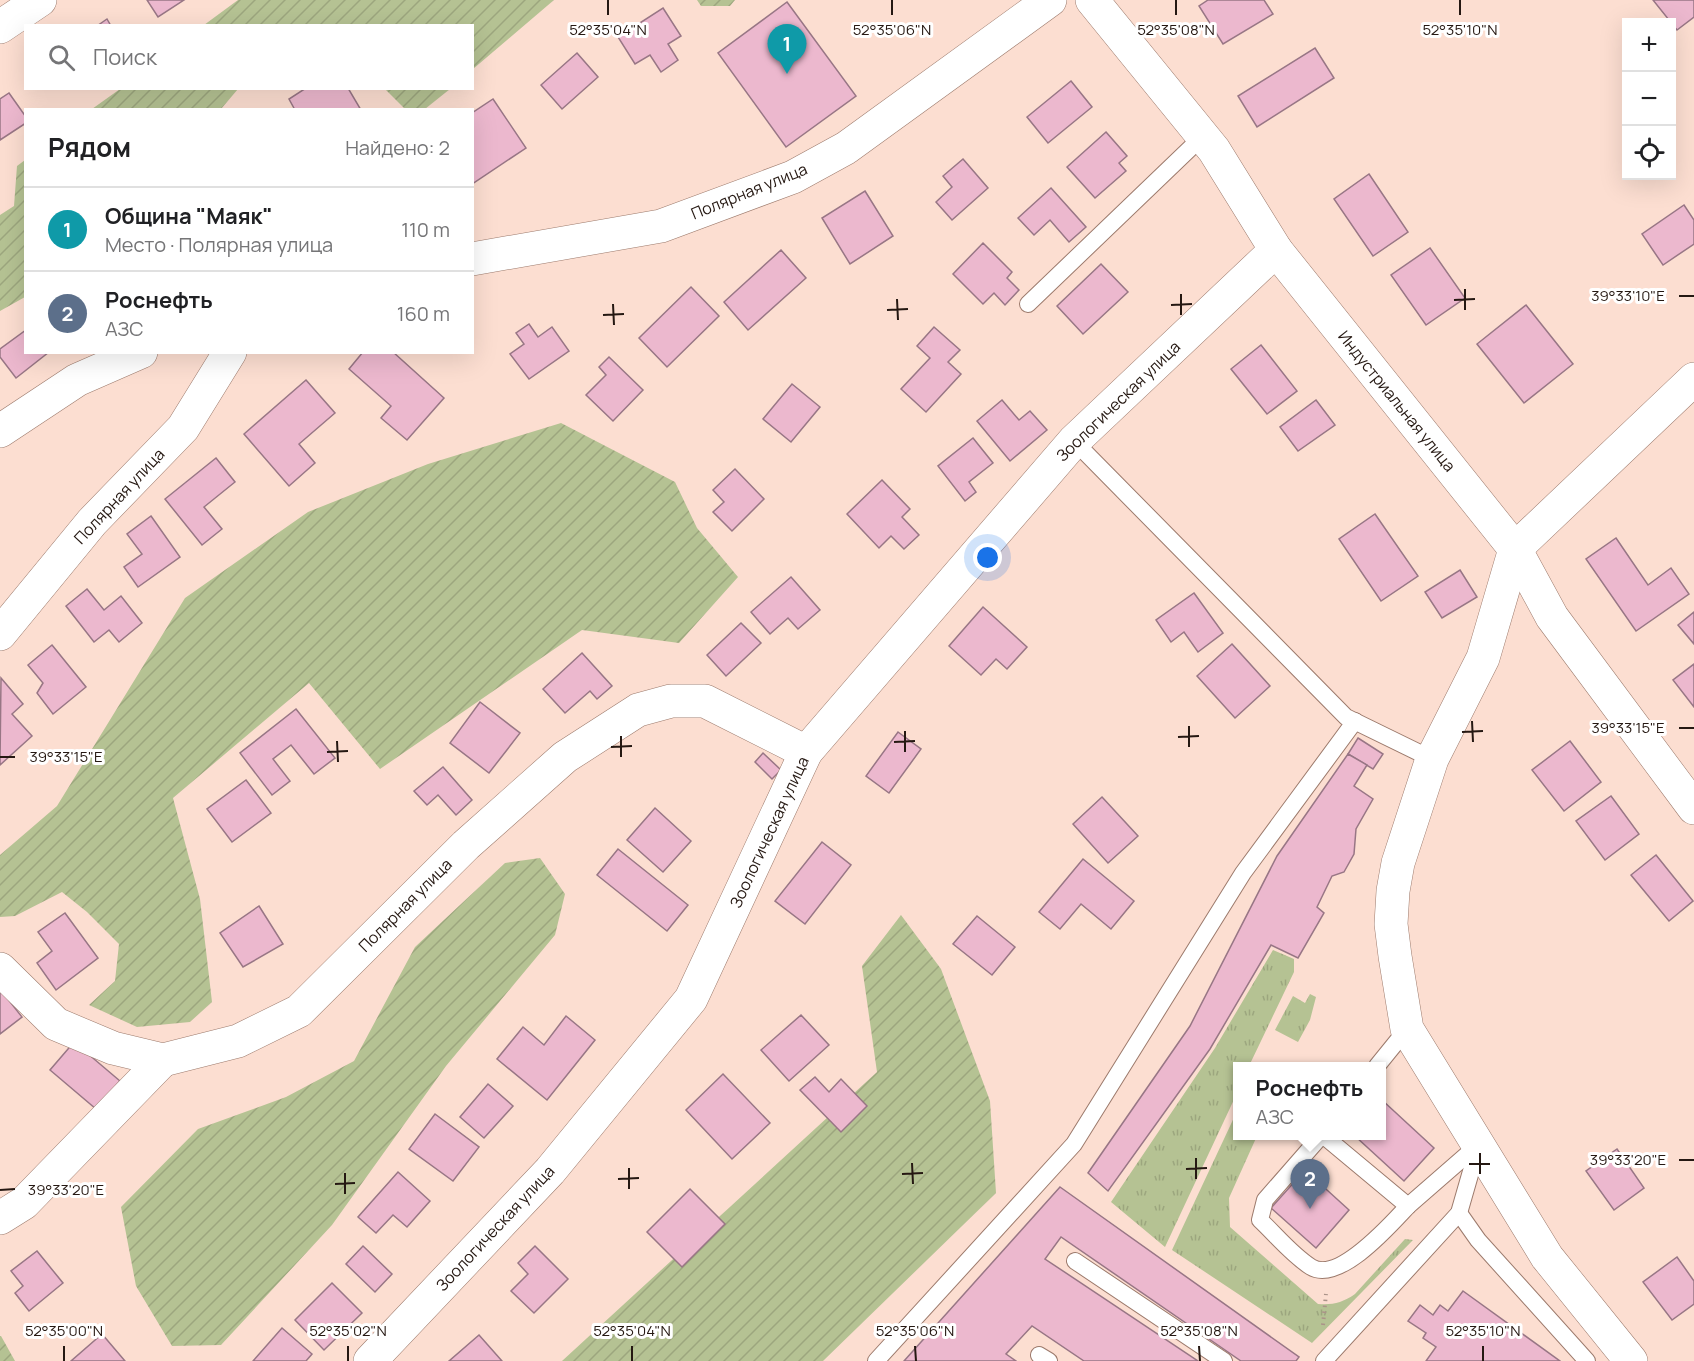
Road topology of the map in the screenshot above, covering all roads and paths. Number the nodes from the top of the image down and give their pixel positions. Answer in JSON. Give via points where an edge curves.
{"nodes":[{"id":1,"x":40,"y":0,"type":"edge"},
{"id":2,"x":1050,"y":0,"type":"edge"},
{"id":3,"x":1092,"y":0,"type":"edge"},
{"id":4,"x":0,"y":27,"type":"edge"},
{"id":5,"x":1203,"y":136,"type":"junction"},
{"id":6,"x":1276,"y":250,"type":"junction"},
{"id":7,"x":474,"y":259,"type":"edge"},
{"id":8,"x":1028,"y":304,"type":"dead end"},
{"id":9,"x":136,"y":354,"type":"edge"},
{"id":10,"x":229,"y":354,"type":"edge"},
{"id":11,"x":1694,"y":380,"type":"edge"},
{"id":12,"x":0,"y":431,"type":"edge"},
{"id":13,"x":1074,"y":441,"type":"junction"},
{"id":14,"x":1515,"y":549,"type":"junction"},
{"id":15,"x":0,"y":634,"type":"edge"},
{"id":16,"x":1355,"y":721,"type":"junction"},
{"id":17,"x":806,"y":752,"type":"junction"},
{"id":18,"x":1432,"y":759,"type":"junction"},
{"id":19,"x":1694,"y":808,"type":"edge"},
{"id":20,"x":0,"y":969,"type":"edge"},
{"id":21,"x":1407,"y":1029,"type":"junction"},
{"id":22,"x":163,"y":1060,"type":"junction"},
{"id":23,"x":1380,"y":1062,"type":"edge"},
{"id":24,"x":1319,"y":1140,"type":"edge"},
{"id":25,"x":1328,"y":1140,"type":"edge"},
{"id":26,"x":1479,"y":1144,"type":"junction"},
{"id":27,"x":1408,"y":1206,"type":"junction"},
{"id":28,"x":1459,"y":1213,"type":"junction"},
{"id":29,"x":0,"y":1218,"type":"edge"},
{"id":30,"x":1075,"y":1261,"type":"dead end"},
{"id":31,"x":1328,"y":1269,"type":"junction"},
{"id":32,"x":1328,"y":1356,"type":"edge"},
{"id":33,"x":370,"y":1361,"type":"edge"},
{"id":34,"x":876,"y":1361,"type":"edge"},
{"id":35,"x":1224,"y":1361,"type":"edge"},
{"id":36,"x":1587,"y":1361,"type":"edge"},
{"id":37,"x":1631,"y":1361,"type":"edge"}],
"edges":[{"from":1,"to":4,"type":"street"},
{"from":2,"to":7,"type":"street","name":"Полярная улица","via":[[846,148],[793,177],[661,226]]},
{"from":3,"to":5,"type":"street","name":"Индустриальная улица"},
{"from":5,"to":6,"type":"street","name":"Индустриальная улица"},
{"from":5,"to":8,"type":"lane"},
{"from":6,"to":13,"type":"street","name":"Зоологическая улица"},
{"from":6,"to":14,"type":"street","name":"Индустриальная улица"},
{"from":9,"to":12,"type":"street","via":[[77,380]]},
{"from":10,"to":15,"type":"street","name":"Полярная улица","via":[[183,428],[92,522]]},
{"from":11,"to":14,"type":"street"},
{"from":13,"to":16,"type":"lane","via":[[1346,717]]},
{"from":13,"to":17,"type":"street","name":"Зоологическая улица"},
{"from":14,"to":18,"type":"street","via":[[1483,658]]},
{"from":14,"to":19,"type":"street","name":"Индустриальная улица","via":[[1552,617]]},
{"from":16,"to":18,"type":"lane"},
{"from":16,"to":34,"type":"lane","via":[[1243,873],[1074,1144]]},
{"from":17,"to":22,"type":"street","name":"Полярная улица","via":[[705,701],[671,701],[638,710],[557,764],[466,845],[299,1011],[238,1041]]},
{"from":17,"to":33,"type":"street","name":"Зоологическая улица","via":[[691,999],[550,1171]]},
{"from":18,"to":21,"type":"street","via":[[1398,863],[1393,891],[1391,924]]},
{"from":20,"to":22,"type":"street","name":"Полярная улица","via":[[56,1024],[113,1048]]},
{"from":21,"to":23,"type":"lane"},
{"from":21,"to":26,"type":"street"},
{"from":22,"to":29,"type":"street","via":[[24,1203]]},
{"from":24,"to":31,"type":"lane","via":[[1265,1200],[1260,1220],[1313,1268]]},
{"from":25,"to":27,"type":"lane"},
{"from":26,"to":27,"type":"lane"},
{"from":26,"to":28,"type":"lane"},
{"from":26,"to":37,"type":"street","via":[[1547,1257]]},
{"from":27,"to":31,"type":"lane","via":[[1361,1254]]},
{"from":28,"to":32,"type":"lane"},
{"from":28,"to":36,"type":"lane","via":[[1478,1240]]},
{"from":30,"to":35,"type":"lane"},
{"from":31,"to":32,"type":"path","via":[[1323,1335]]}]}
